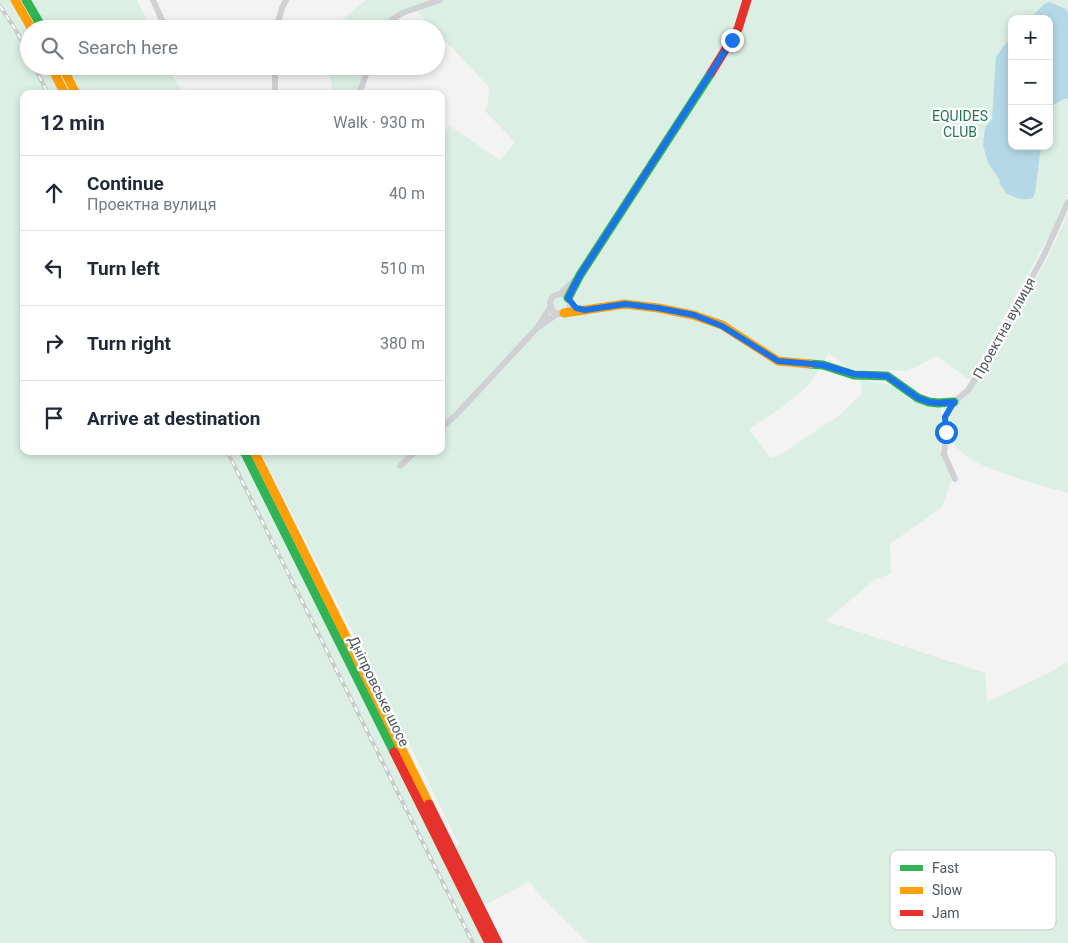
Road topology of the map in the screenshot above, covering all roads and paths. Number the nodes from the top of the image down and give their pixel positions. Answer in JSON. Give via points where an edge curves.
{"nodes":[{"id":1,"x":15,"y":0,"type":"edge"},
{"id":2,"x":26,"y":0,"type":"edge"},
{"id":3,"x":153,"y":0,"type":"edge"},
{"id":4,"x":286,"y":0,"type":"edge"},
{"id":5,"x":440,"y":0,"type":"edge"},
{"id":6,"x":747,"y":0,"type":"edge"},
{"id":7,"x":27,"y":20,"type":"edge"},
{"id":8,"x":38,"y":20,"type":"edge"},
{"id":9,"x":162,"y":20,"type":"edge"},
{"id":10,"x":279,"y":20,"type":"edge"},
{"id":11,"x":392,"y":20,"type":"edge"},
{"id":12,"x":56,"y":75,"type":"edge"},
{"id":13,"x":66,"y":75,"type":"edge"},
{"id":14,"x":275,"y":75,"type":"edge"},
{"id":15,"x":366,"y":75,"type":"edge"},
{"id":16,"x":63,"y":90,"type":"edge"},
{"id":17,"x":74,"y":90,"type":"edge"},
{"id":18,"x":275,"y":90,"type":"edge"},
{"id":19,"x":360,"y":90,"type":"edge"},
{"id":20,"x":1068,"y":202,"type":"edge"},
{"id":21,"x":566,"y":298,"type":"junction"},
{"id":22,"x":551,"y":306,"type":"junction"},
{"id":23,"x":585,"y":310,"type":"junction"},
{"id":24,"x":561,"y":313,"type":"junction"},
{"id":25,"x":537,"y":328,"type":"junction"},
{"id":26,"x":954,"y":402,"type":"junction"},
{"id":27,"x":445,"y":424,"type":"edge"},
{"id":28,"x":246,"y":455,"type":"edge"},
{"id":29,"x":256,"y":455,"type":"edge"},
{"id":30,"x":412,"y":455,"type":"edge"},
{"id":31,"x":400,"y":466,"type":"dead end"},
{"id":32,"x":955,"y":479,"type":"dead end"},
{"id":33,"x":489,"y":943,"type":"edge"},
{"id":34,"x":498,"y":943,"type":"edge"}],
"edges":[{"from":1,"to":7,"type":"main road"},
{"from":2,"to":8,"type":"main road"},
{"from":3,"to":9,"type":"street"},
{"from":4,"to":10,"type":"street"},
{"from":5,"to":11,"type":"street"},
{"from":6,"to":21,"type":"main road","via":[[732,40]]},
{"from":12,"to":16,"type":"main road"},
{"from":13,"to":17,"type":"main road"},
{"from":14,"to":18,"type":"street"},
{"from":15,"to":19,"type":"street"},
{"from":20,"to":26,"type":"street","name":"Проектна вулиця","via":[[1045,253],[988,358],[968,390]]},
{"from":21,"to":22,"type":"street","via":[[554,297]]},
{"from":21,"to":23,"type":"street","via":[[576,308]]},
{"from":21,"to":24,"type":"street","via":[[569,308]]},
{"from":22,"to":24,"type":"street","via":[[554,312]]},
{"from":22,"to":25,"type":"street"},
{"from":23,"to":24,"type":"main road"},
{"from":23,"to":26,"type":"main road","via":[[625,304],[694,315],[722,326],[778,361],[823,365],[854,374],[887,376],[918,398],[929,402]]},
{"from":24,"to":25,"type":"street"},
{"from":25,"to":27,"type":"street"},
{"from":26,"to":32,"type":"street","name":"Проектна вулиця","via":[[945,417],[944,454]]},
{"from":28,"to":33,"type":"main road","name":"Дніпровське шосе"},
{"from":29,"to":34,"type":"main road","name":"Дніпровське шосе"},
{"from":30,"to":31,"type":"street"}]}
